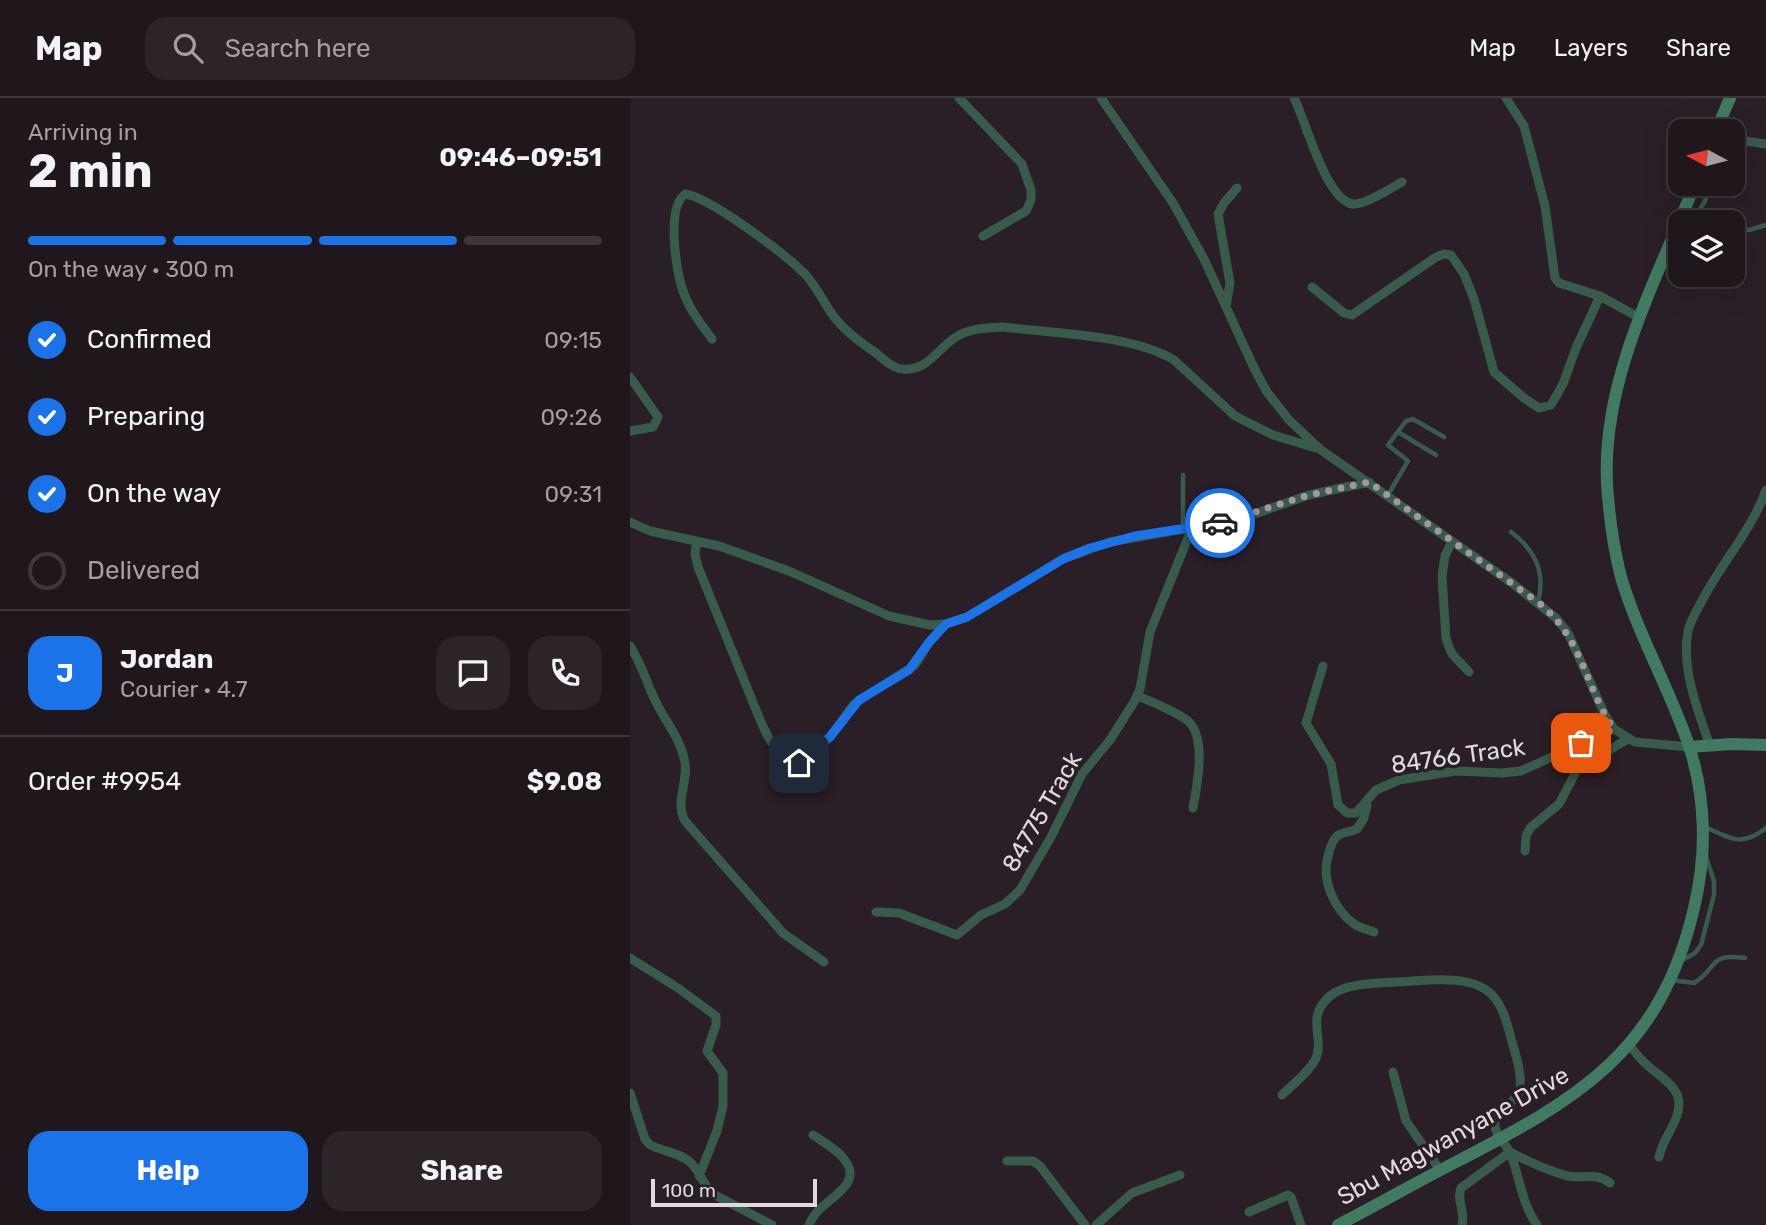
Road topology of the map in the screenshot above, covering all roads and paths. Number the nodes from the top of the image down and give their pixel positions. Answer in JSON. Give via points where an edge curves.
{"nodes":[{"id":1,"x":959,"y":98,"type":"edge"},
{"id":2,"x":1101,"y":98,"type":"edge"},
{"id":3,"x":1294,"y":98,"type":"edge"},
{"id":4,"x":1506,"y":98,"type":"edge"},
{"id":5,"x":1726,"y":102,"type":"edge"},
{"id":6,"x":1720,"y":119,"type":"edge"},
{"id":7,"x":1745,"y":141,"type":"edge"},
{"id":8,"x":1766,"y":144,"type":"edge"},
{"id":9,"x":1402,"y":182,"type":"dead end"},
{"id":10,"x":1237,"y":188,"type":"dead end"},
{"id":11,"x":1766,"y":225,"type":"edge"},
{"id":12,"x":1745,"y":230,"type":"edge"},
{"id":13,"x":983,"y":236,"type":"dead end"},
{"id":14,"x":1668,"y":255,"type":"edge"},
{"id":15,"x":1312,"y":287,"type":"dead end"},
{"id":16,"x":1600,"y":296,"type":"junction"},
{"id":17,"x":1226,"y":306,"type":"junction"},
{"id":18,"x":1640,"y":318,"type":"junction"},
{"id":19,"x":712,"y":339,"type":"dead end"},
{"id":20,"x":630,"y":377,"type":"edge"},
{"id":21,"x":630,"y":431,"type":"edge"},
{"id":22,"x":1398,"y":432,"type":"junction"},
{"id":23,"x":1444,"y":437,"type":"dead end"},
{"id":24,"x":1321,"y":450,"type":"junction"},
{"id":25,"x":1436,"y":455,"type":"dead end"},
{"id":26,"x":1183,"y":475,"type":"dead end"},
{"id":27,"x":1369,"y":482,"type":"junction"},
{"id":28,"x":1766,"y":490,"type":"edge"},
{"id":29,"x":1388,"y":496,"type":"junction"},
{"id":30,"x":630,"y":522,"type":"edge"},
{"id":31,"x":1187,"y":528,"type":"junction"},
{"id":32,"x":1511,"y":532,"type":"dead end"},
{"id":33,"x":697,"y":541,"type":"junction"},
{"id":34,"x":1452,"y":541,"type":"junction"},
{"id":35,"x":1538,"y":602,"type":"junction"},
{"id":36,"x":946,"y":624,"type":"junction"},
{"id":37,"x":630,"y":646,"type":"edge"},
{"id":38,"x":1323,"y":666,"type":"dead end"},
{"id":39,"x":1469,"y":672,"type":"dead end"},
{"id":40,"x":1138,"y":695,"type":"junction"},
{"id":41,"x":1614,"y":729,"type":"junction"},
{"id":42,"x":1628,"y":739,"type":"junction"},
{"id":43,"x":1766,"y":745,"type":"edge"},
{"id":44,"x":1710,"y":746,"type":"junction"},
{"id":45,"x":1689,"y":747,"type":"junction"},
{"id":46,"x":1368,"y":799,"type":"junction"},
{"id":47,"x":1193,"y":808,"type":"dead end"},
{"id":48,"x":1703,"y":826,"type":"junction"},
{"id":49,"x":1766,"y":828,"type":"edge"},
{"id":50,"x":1525,"y":851,"type":"dead end"},
{"id":51,"x":876,"y":912,"type":"dead end"},
{"id":52,"x":1374,"y":932,"type":"dead end"},
{"id":53,"x":630,"y":958,"type":"edge"},
{"id":54,"x":1745,"y":958,"type":"dead end"},
{"id":55,"x":824,"y":962,"type":"dead end"},
{"id":56,"x":1670,"y":980,"type":"junction"},
{"id":57,"x":1629,"y":1045,"type":"junction"},
{"id":58,"x":1393,"y":1072,"type":"dead end"},
{"id":59,"x":630,"y":1093,"type":"edge"},
{"id":60,"x":1282,"y":1095,"type":"dead end"},
{"id":61,"x":813,"y":1135,"type":"dead end"},
{"id":62,"x":1502,"y":1139,"type":"junction"},
{"id":63,"x":1510,"y":1152,"type":"junction"},
{"id":64,"x":1659,"y":1157,"type":"dead end"},
{"id":65,"x":1007,"y":1161,"type":"dead end"},
{"id":66,"x":1440,"y":1170,"type":"junction"},
{"id":67,"x":1180,"y":1175,"type":"dead end"},
{"id":68,"x":699,"y":1176,"type":"junction"},
{"id":69,"x":1610,"y":1183,"type":"dead end"},
{"id":70,"x":1249,"y":1212,"type":"dead end"},
{"id":71,"x":772,"y":1225,"type":"edge"},
{"id":72,"x":808,"y":1225,"type":"edge"},
{"id":73,"x":1085,"y":1225,"type":"edge"},
{"id":74,"x":1096,"y":1225,"type":"edge"},
{"id":75,"x":1301,"y":1225,"type":"edge"},
{"id":76,"x":1338,"y":1225,"type":"edge"},
{"id":77,"x":1462,"y":1225,"type":"edge"},
{"id":78,"x":1537,"y":1225,"type":"edge"}],
"edges":[{"from":1,"to":13,"type":"street","via":[[1022,164],[1031,190],[1026,211]]},
{"from":2,"to":17,"type":"street","via":[[1173,203]]},
{"from":3,"to":9,"type":"street","via":[[1324,174],[1340,197],[1356,204]]},
{"from":4,"to":16,"type":"street","via":[[1524,126],[1545,206],[1554,274],[1559,283]]},
{"from":5,"to":6,"type":"main road"},
{"from":7,"to":8,"type":"street"},
{"from":10,"to":17,"type":"street","via":[[1218,214],[1230,283]]},
{"from":11,"to":12,"type":"lane"},
{"from":14,"to":18,"type":"main road","name":"Sbu Magwanyane Drive"},
{"from":15,"to":16,"type":"street","via":[[1343,313],[1352,315],[1436,257],[1451,255],[1474,299],[1494,372],[1534,406],[1546,408],[1559,393]]},
{"from":16,"to":18,"type":"street"},
{"from":17,"to":24,"type":"street","via":[[1267,392]]},
{"from":18,"to":45,"type":"main road","name":"Sbu Magwanyane Drive","via":[[1618,387],[1609,435],[1611,536],[1634,613]]},
{"from":19,"to":24,"type":"street","via":[[693,312],[681,282],[675,218],[685,194],[778,250],[806,276],[842,326],[898,368],[919,368],[956,337],[988,328],[1128,343],[1174,360],[1235,416],[1273,435]]},
{"from":20,"to":21,"type":"street","via":[[658,417],[653,427]]},
{"from":22,"to":23,"type":"lane","via":[[1413,419]]},
{"from":22,"to":25,"type":"lane"},
{"from":22,"to":29,"type":"lane","via":[[1388,446],[1408,463]]},
{"from":24,"to":27,"type":"street"},
{"from":26,"to":31,"type":"lane"},
{"from":27,"to":29,"type":"street"},
{"from":27,"to":31,"type":"street","via":[[1309,495],[1240,519]]},
{"from":28,"to":44,"type":"street","via":[[1754,519],[1710,586],[1689,629],[1690,681]]},
{"from":29,"to":34,"type":"street"},
{"from":30,"to":33,"type":"street"},
{"from":31,"to":36,"type":"street","via":[[1090,548],[1063,559],[975,613]]},
{"from":31,"to":40,"type":"street","name":"84775 Track","via":[[1150,632]]},
{"from":32,"to":35,"type":"lane","via":[[1535,559],[1541,586]]},
{"from":33,"to":36,"type":"street","via":[[789,571],[889,616],[919,624]]},
{"from":33,"to":36,"type":"street","via":[[698,567],[766,734],[792,762],[803,761],[830,737],[859,700],[909,670]]},
{"from":34,"to":35,"type":"street"},
{"from":34,"to":39,"type":"street","via":[[1443,564],[1447,639],[1452,654]]},
{"from":35,"to":41,"type":"street","via":[[1568,633]]},
{"from":37,"to":55,"type":"street","via":[[682,750],[686,777],[680,809],[685,821],[783,933]]},
{"from":38,"to":46,"type":"street","name":"84766 Track","via":[[1307,726],[1331,764],[1335,800],[1341,810],[1356,813]]},
{"from":40,"to":47,"type":"street","via":[[1187,721],[1196,732]]},
{"from":40,"to":51,"type":"street","name":"84775 Track","via":[[1082,774],[1039,859],[1013,897],[957,935],[899,913]]},
{"from":41,"to":42,"type":"street"},
{"from":41,"to":46,"type":"street","name":"84766 Track","via":[[1521,771],[1456,771],[1399,780]]},
{"from":42,"to":45,"type":"street"},
{"from":42,"to":50,"type":"street","via":[[1578,768],[1559,804],[1530,828]]},
{"from":43,"to":44,"type":"main road"},
{"from":44,"to":45,"type":"main road"},
{"from":45,"to":48,"type":"main road","name":"Sbu Magwanyane Drive"},
{"from":46,"to":52,"type":"street","via":[[1361,825],[1334,839],[1325,873],[1342,912],[1355,925]]},
{"from":48,"to":49,"type":"lane","via":[[1743,840]]},
{"from":48,"to":56,"type":"main road","name":"Sbu Magwanyane Drive","via":[[1697,896]]},
{"from":53,"to":68,"type":"street","via":[[716,1016],[707,1051],[723,1073],[723,1107]]},
{"from":54,"to":56,"type":"lane","via":[[1718,959],[1694,983]]},
{"from":56,"to":57,"type":"main road","name":"Sbu Magwanyane Drive"},
{"from":57,"to":62,"type":"main road","name":"Sbu Magwanyane Drive","via":[[1577,1093]]},
{"from":57,"to":64,"type":"street","via":[[1672,1086],[1679,1099]]},
{"from":58,"to":66,"type":"street","via":[[1406,1121]]},
{"from":59,"to":68,"type":"street","via":[[645,1139],[653,1147],[687,1159]]},
{"from":60,"to":62,"type":"street","via":[[1315,1059],[1317,1016],[1335,992],[1354,986],[1451,980],[1491,994],[1507,1021],[1520,1085],[1516,1097],[1496,1119]]},
{"from":61,"to":72,"type":"street","via":[[842,1156],[850,1177]]},
{"from":62,"to":63,"type":"street"},
{"from":62,"to":66,"type":"main road","name":"Sbu Magwanyane Drive"},
{"from":63,"to":69,"type":"street","via":[[1564,1175],[1595,1175]]},
{"from":63,"to":77,"type":"street","via":[[1461,1188]]},
{"from":63,"to":78,"type":"street"},
{"from":65,"to":73,"type":"street","via":[[1033,1161],[1040,1166]]},
{"from":66,"to":76,"type":"main road","name":"Sbu Magwanyane Drive"},
{"from":67,"to":74,"type":"street","via":[[1132,1194]]},
{"from":68,"to":71,"type":"street","via":[[713,1194]]},
{"from":70,"to":75,"type":"street","via":[[1288,1195]]}]}
